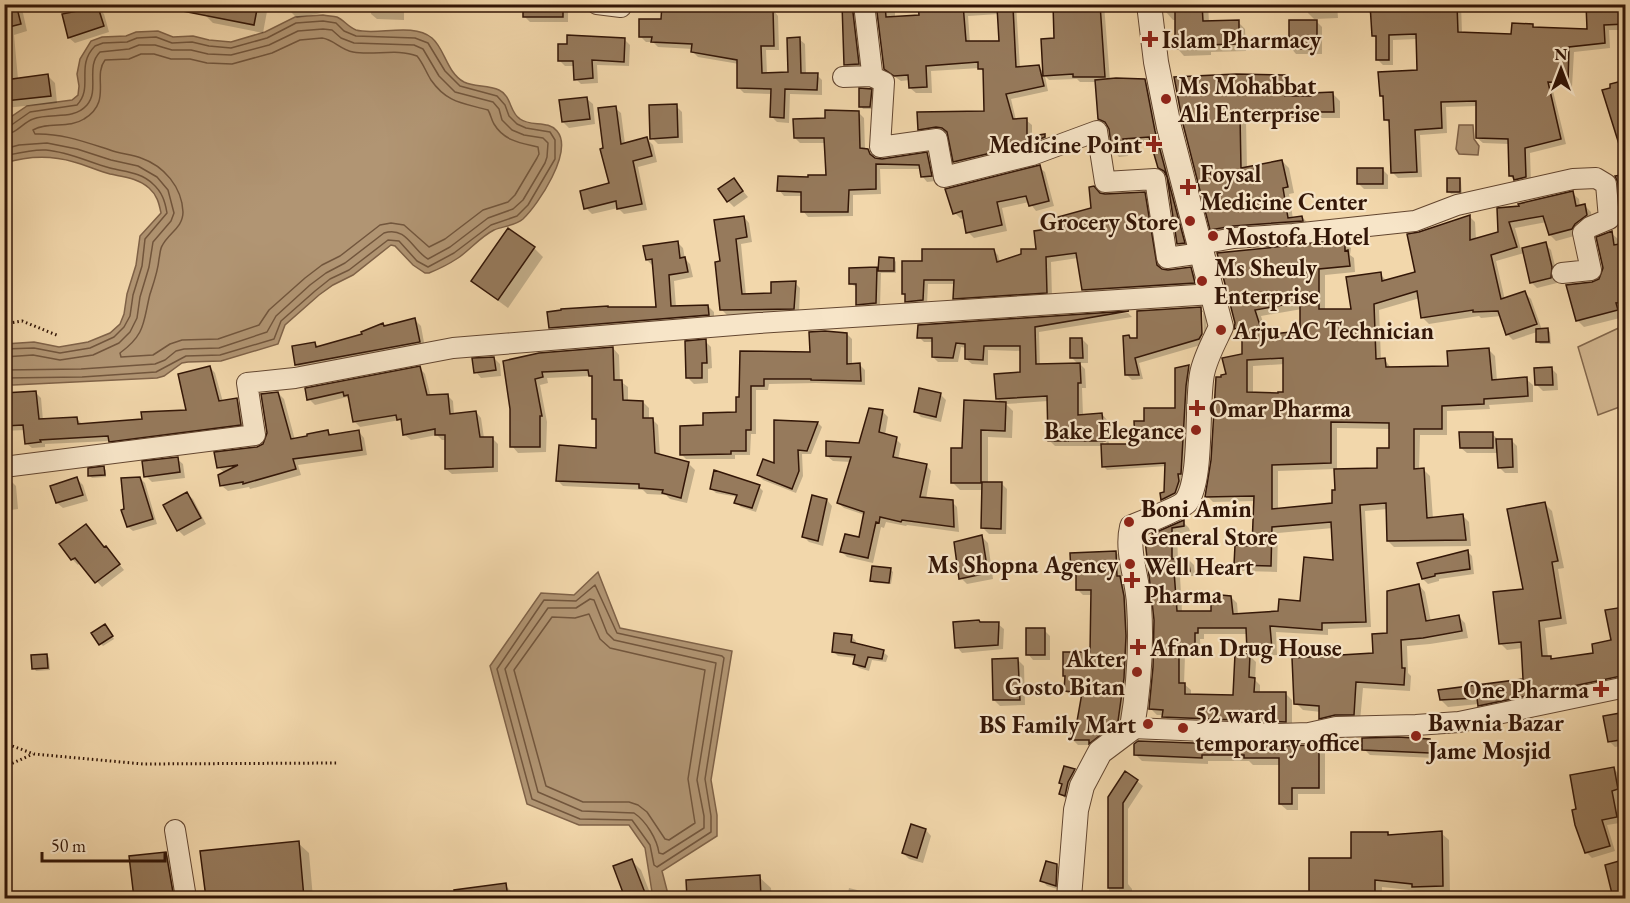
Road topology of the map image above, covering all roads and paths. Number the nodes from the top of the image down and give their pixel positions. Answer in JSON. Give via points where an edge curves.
{"nodes":[{"id":1,"x":597,"y":4,"type":"edge"},
{"id":2,"x":622,"y":4,"type":"edge"},
{"id":3,"x":864,"y":4,"type":"edge"},
{"id":4,"x":1149,"y":4,"type":"edge"},
{"id":5,"x":871,"y":76,"type":"junction"},
{"id":6,"x":843,"y":77,"type":"dead end"},
{"id":7,"x":1201,"y":248,"type":"junction"},
{"id":8,"x":1563,"y":273,"type":"dead end"},
{"id":9,"x":1213,"y":294,"type":"junction"},
{"id":10,"x":4,"y":324,"type":"edge"},
{"id":11,"x":59,"y":336,"type":"dead end"},
{"id":12,"x":4,"y":467,"type":"edge"},
{"id":13,"x":1626,"y":687,"type":"edge"},
{"id":14,"x":1132,"y":728,"type":"junction"},
{"id":15,"x":4,"y":743,"type":"edge"},
{"id":16,"x":34,"y":753,"type":"junction"},
{"id":17,"x":337,"y":763,"type":"dead end"},
{"id":18,"x":4,"y":767,"type":"edge"},
{"id":19,"x":175,"y":830,"type":"dead end"},
{"id":20,"x":186,"y":898,"type":"edge"},
{"id":21,"x":1069,"y":898,"type":"edge"}],
"edges":[{"from":1,"to":2,"type":"street"},
{"from":3,"to":5,"type":"street"},
{"from":4,"to":7,"type":"street","via":[[1169,127]]},
{"from":5,"to":6,"type":"street"},
{"from":5,"to":7,"type":"street","via":[[884,82],[880,147],[937,139],[944,177],[1032,155],[1097,131],[1105,182],[1155,179],[1167,258]]},
{"from":7,"to":8,"type":"street","via":[[1233,238],[1415,221],[1457,205],[1573,179],[1596,178],[1606,184],[1609,219],[1583,233],[1591,270]]},
{"from":7,"to":9,"type":"street"},
{"from":9,"to":12,"type":"street","via":[[759,323],[453,348],[295,378],[247,383],[255,435]]},
{"from":9,"to":14,"type":"street","via":[[1221,327],[1202,374],[1192,490],[1185,503],[1132,527],[1129,539],[1141,638],[1140,684]]},
{"from":10,"to":11,"type":"path","via":[[22,321]]},
{"from":13,"to":14,"type":"street","via":[[1459,722],[1336,727],[1278,734]]},
{"from":14,"to":21,"type":"street","via":[[1100,752],[1082,786],[1076,810]]},
{"from":15,"to":16,"type":"path"},
{"from":16,"to":17,"type":"path","via":[[143,764]]},
{"from":16,"to":18,"type":"path"},
{"from":19,"to":20,"type":"street"}]}
